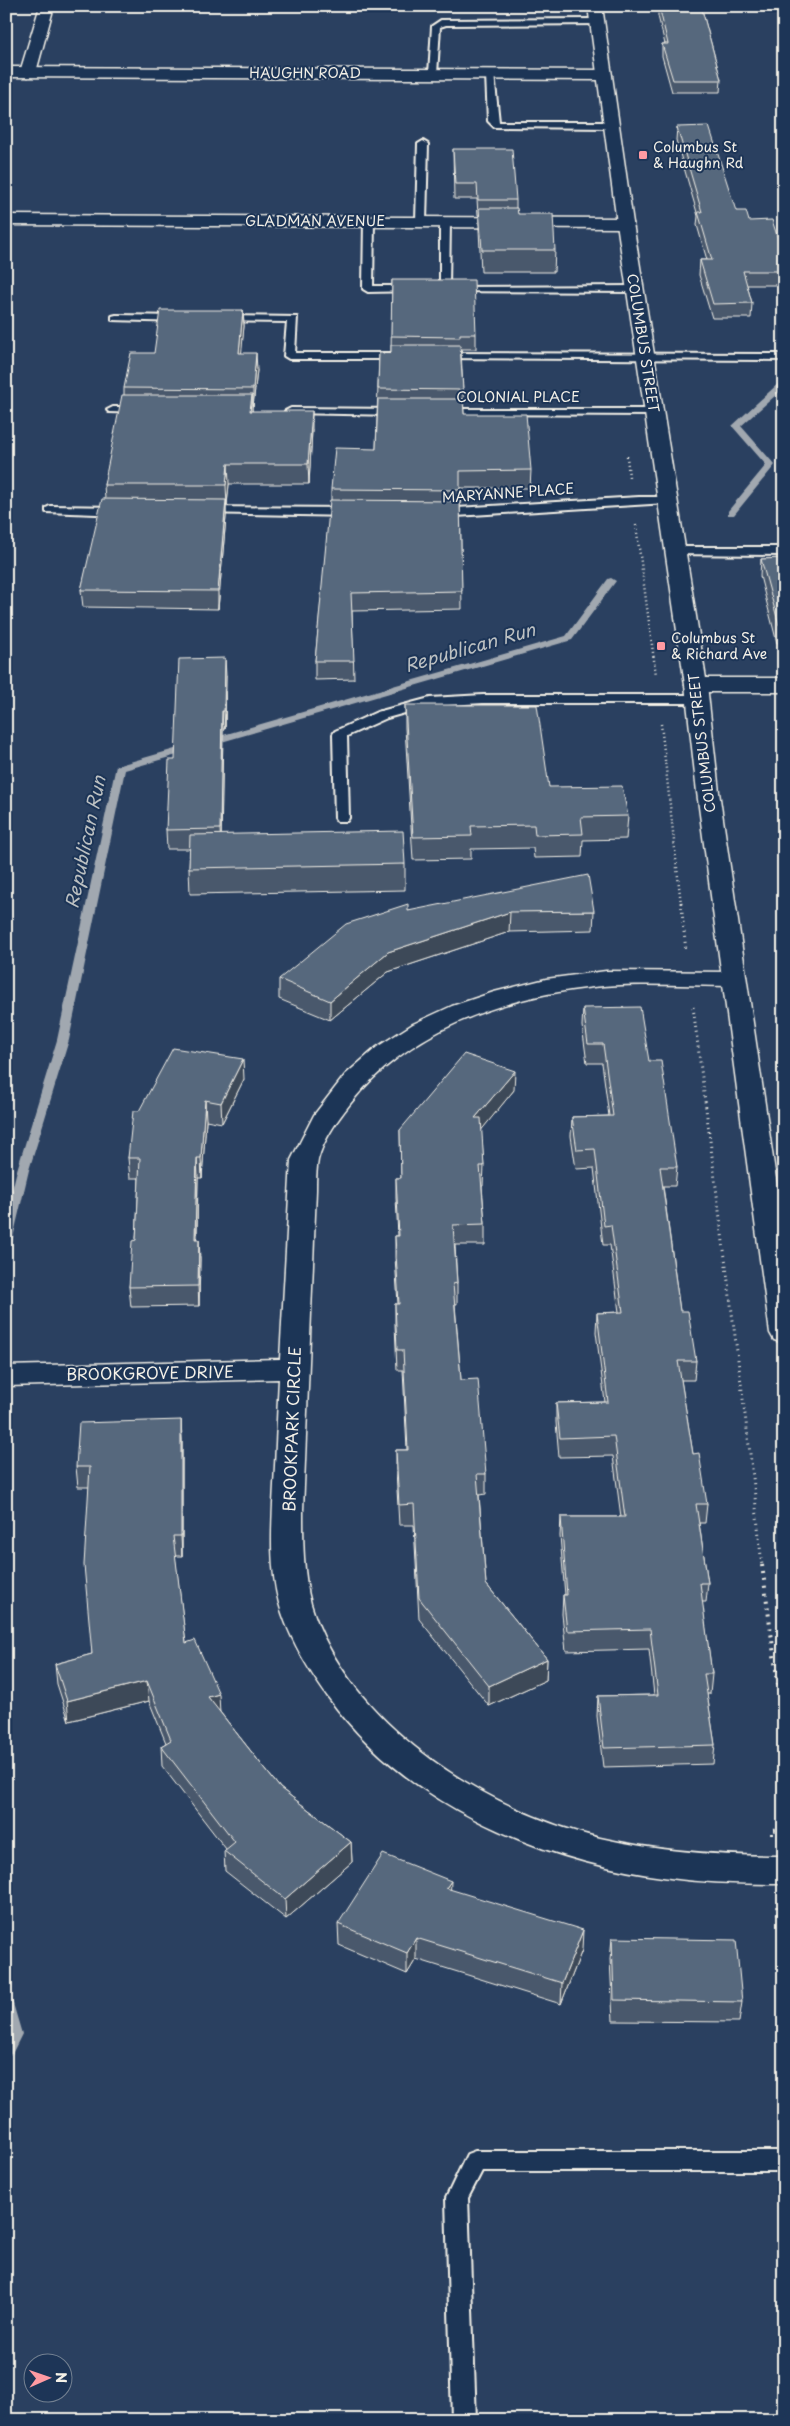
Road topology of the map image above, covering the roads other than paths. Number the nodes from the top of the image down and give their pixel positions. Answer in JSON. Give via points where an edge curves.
{"nodes":[{"id":1,"x":47,"y":6,"type":"edge"},
{"id":2,"x":595,"y":6,"type":"edge"},
{"id":3,"x":597,"y":22,"type":"junction"},
{"id":4,"x":6,"y":72,"type":"edge"},
{"id":5,"x":28,"y":72,"type":"junction"},
{"id":6,"x":433,"y":74,"type":"junction"},
{"id":7,"x":490,"y":74,"type":"junction"},
{"id":8,"x":604,"y":74,"type":"junction"},
{"id":9,"x":611,"y":125,"type":"junction"},
{"id":10,"x":422,"y":144,"type":"dead end"},
{"id":11,"x":6,"y":220,"type":"edge"},
{"id":12,"x":369,"y":222,"type":"junction"},
{"id":13,"x":421,"y":222,"type":"junction"},
{"id":14,"x":445,"y":222,"type":"junction"},
{"id":15,"x":625,"y":223,"type":"junction"},
{"id":16,"x":435,"y":289,"type":"junction"},
{"id":17,"x":635,"y":289,"type":"junction"},
{"id":18,"x":116,"y":318,"type":"dead end"},
{"id":19,"x":195,"y":319,"type":"edge"},
{"id":20,"x":214,"y":319,"type":"edge"},
{"id":21,"x":409,"y":356,"type":"edge"},
{"id":22,"x":428,"y":356,"type":"edge"},
{"id":23,"x":646,"y":356,"type":"junction"},
{"id":24,"x":784,"y":357,"type":"edge"},
{"id":25,"x":113,"y":410,"type":"dead end"},
{"id":26,"x":152,"y":410,"type":"edge"},
{"id":27,"x":279,"y":411,"type":"edge"},
{"id":28,"x":407,"y":412,"type":"edge"},
{"id":29,"x":426,"y":412,"type":"edge"},
{"id":30,"x":654,"y":412,"type":"junction"},
{"id":31,"x":667,"y":500,"type":"junction"},
{"id":32,"x":50,"y":510,"type":"dead end"},
{"id":33,"x":137,"y":511,"type":"edge"},
{"id":34,"x":195,"y":511,"type":"edge"},
{"id":35,"x":359,"y":512,"type":"edge"},
{"id":36,"x":428,"y":513,"type":"edge"},
{"id":37,"x":675,"y":551,"type":"junction"},
{"id":38,"x":784,"y":551,"type":"edge"},
{"id":39,"x":784,"y":685,"type":"edge"},
{"id":40,"x":697,"y":692,"type":"junction"},
{"id":41,"x":342,"y":818,"type":"dead end"},
{"id":42,"x":734,"y":980,"type":"junction"},
{"id":43,"x":784,"y":1333,"type":"edge"},
{"id":44,"x":293,"y":1369,"type":"junction"},
{"id":45,"x":6,"y":1376,"type":"edge"},
{"id":46,"x":784,"y":1870,"type":"edge"},
{"id":47,"x":784,"y":2161,"type":"edge"},
{"id":48,"x":464,"y":2420,"type":"edge"}],
"edges":[{"from":1,"to":5,"type":"street"},
{"from":2,"to":3,"type":"street","name":"COLUMBUS STREET"},
{"from":3,"to":6,"type":"lane","via":[[444,22],[436,26]]},
{"from":3,"to":8,"type":"street","name":"COLUMBUS STREET"},
{"from":4,"to":5,"type":"street","name":"HAUGHN ROAD"},
{"from":5,"to":6,"type":"street","name":"HAUGHN ROAD"},
{"from":6,"to":7,"type":"street","name":"HAUGHN ROAD"},
{"from":7,"to":8,"type":"street","name":"HAUGHN ROAD"},
{"from":7,"to":9,"type":"lane","via":[[493,122],[497,125]]},
{"from":8,"to":9,"type":"street","name":"COLUMBUS STREET"},
{"from":9,"to":15,"type":"street","name":"COLUMBUS STREET"},
{"from":10,"to":13,"type":"lane"},
{"from":11,"to":12,"type":"street","name":"GLADMAN AVENUE"},
{"from":12,"to":13,"type":"street","name":"GLADMAN AVENUE"},
{"from":12,"to":16,"type":"lane","via":[[368,289]]},
{"from":13,"to":14,"type":"street","name":"GLADMAN AVENUE"},
{"from":14,"to":15,"type":"street","name":"GLADMAN AVENUE"},
{"from":14,"to":16,"type":"lane"},
{"from":15,"to":17,"type":"street","name":"COLUMBUS STREET"},
{"from":16,"to":17,"type":"lane"},
{"from":17,"to":23,"type":"street","name":"COLUMBUS STREET"},
{"from":18,"to":19,"type":"lane"},
{"from":20,"to":21,"type":"lane","via":[[293,319],[290,356]]},
{"from":22,"to":23,"type":"lane"},
{"from":23,"to":24,"type":"lane"},
{"from":23,"to":30,"type":"street","name":"COLUMBUS STREET"},
{"from":25,"to":26,"type":"lane"},
{"from":27,"to":28,"type":"lane"},
{"from":29,"to":30,"type":"lane","name":"COLONIAL PLACE"},
{"from":30,"to":31,"type":"street","name":"COLUMBUS STREET"},
{"from":31,"to":36,"type":"lane","name":"MARYANNE PLACE","via":[[476,513]]},
{"from":31,"to":37,"type":"street","name":"COLUMBUS STREET"},
{"from":32,"to":33,"type":"lane"},
{"from":34,"to":35,"type":"lane"},
{"from":37,"to":38,"type":"lane"},
{"from":37,"to":40,"type":"street","name":"COLUMBUS STREET"},
{"from":39,"to":40,"type":"street"},
{"from":40,"to":41,"type":"lane","via":[[659,699],[439,702],[382,715],[340,734]]},
{"from":40,"to":42,"type":"street","name":"COLUMBUS STREET"},
{"from":42,"to":43,"type":"street","name":"COLUMBUS STREET"},
{"from":42,"to":44,"type":"street","name":"BROOKPARK CIRCLE","via":[[592,979],[534,989],[472,1006],[421,1029],[375,1059],[336,1102],[305,1158]]},
{"from":44,"to":45,"type":"street","name":"BROOKGROVE DRIVE"},
{"from":44,"to":46,"type":"street","name":"BROOKPARK CIRCLE","via":[[288,1562],[299,1614],[324,1667],[359,1716],[403,1756],[464,1798],[522,1826],[578,1846],[651,1862],[717,1869]]},
{"from":47,"to":48,"type":"lane","via":[[475,2160],[457,2198]]}]}
